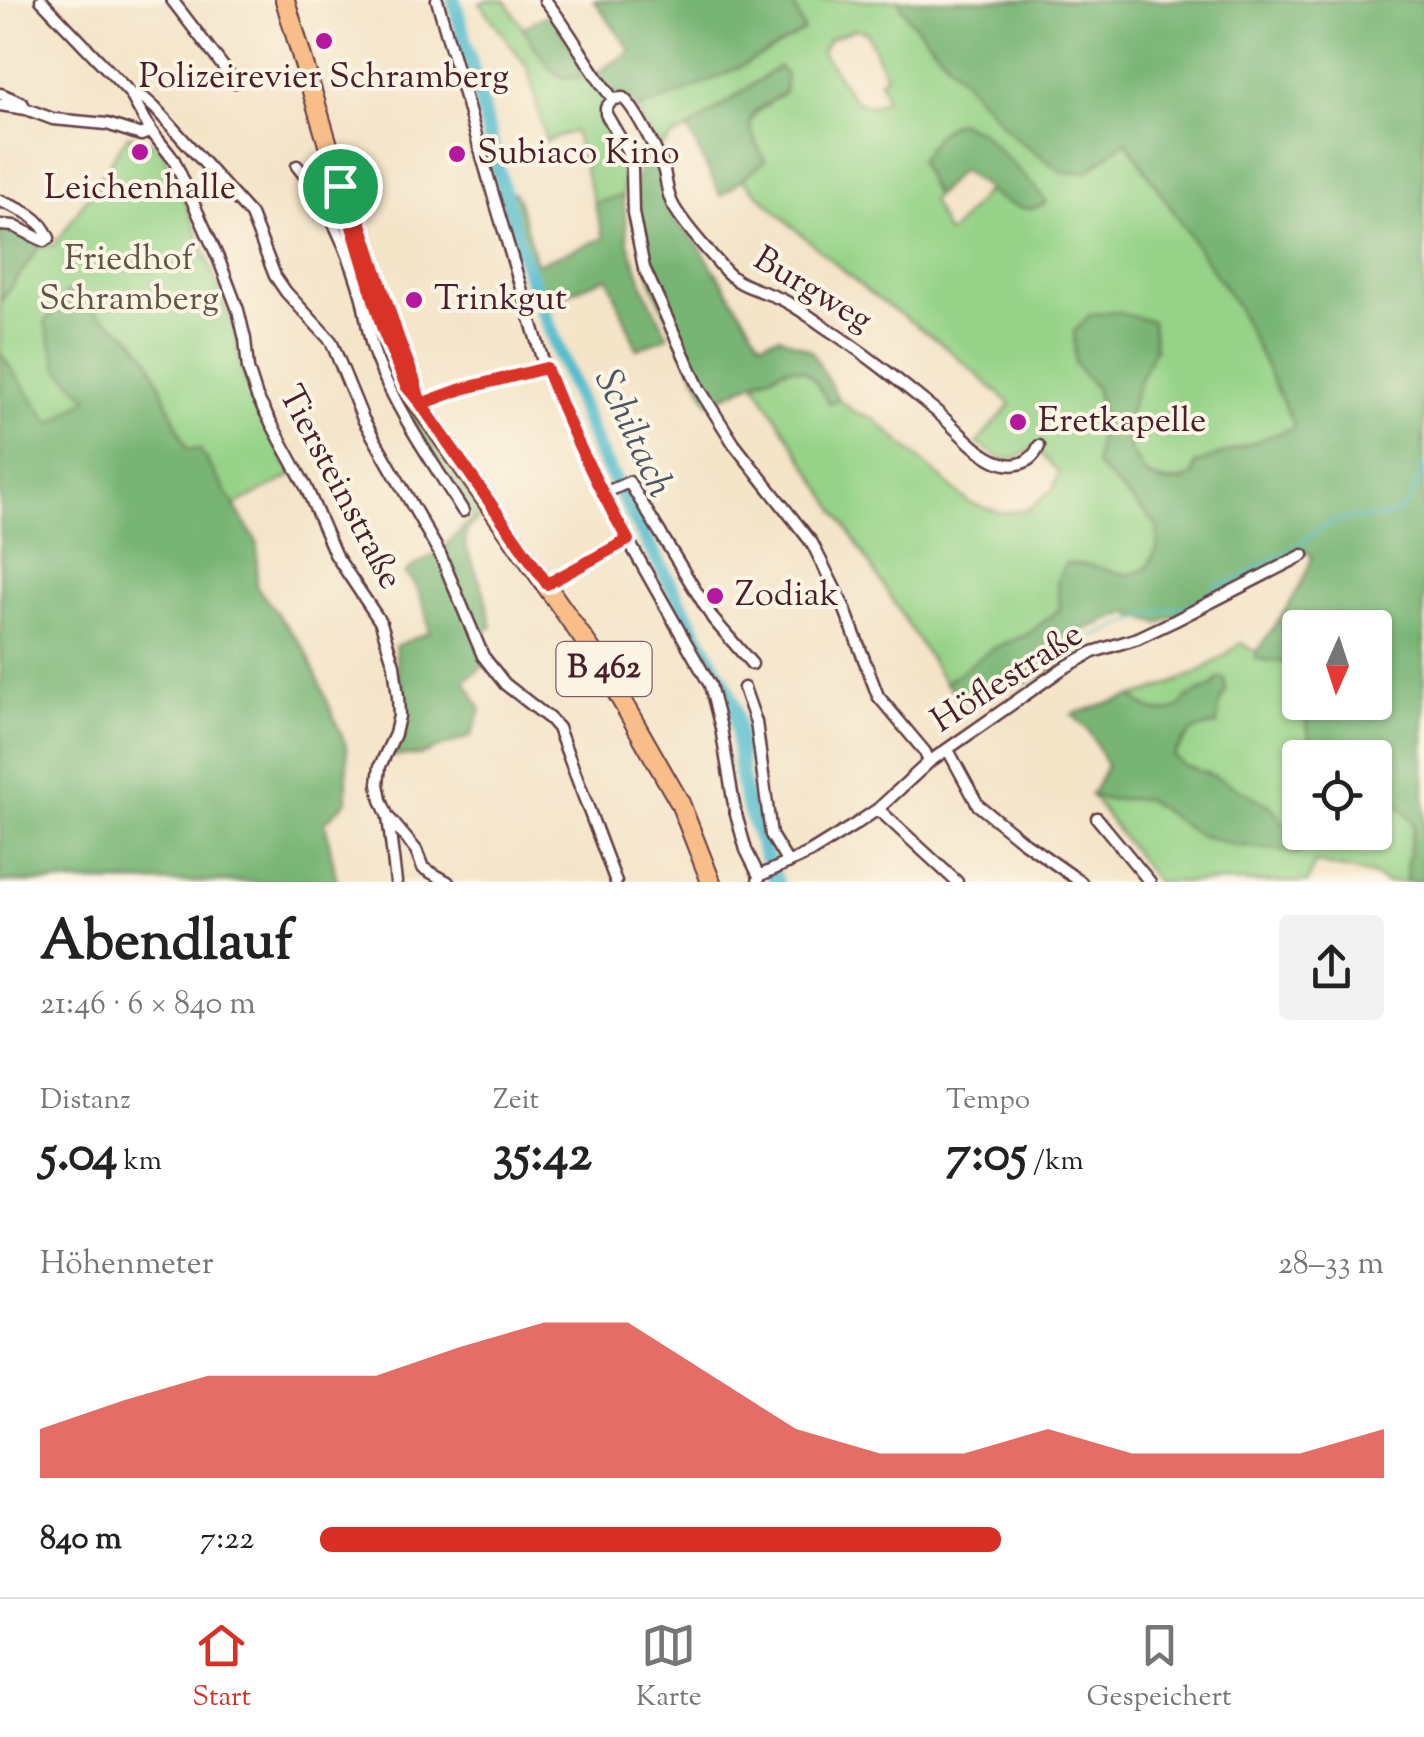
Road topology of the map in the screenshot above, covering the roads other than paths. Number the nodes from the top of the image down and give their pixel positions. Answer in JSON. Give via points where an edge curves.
{"nodes":[{"id":1,"x":41,"y":0,"type":"edge"},
{"id":2,"x":172,"y":0,"type":"edge"},
{"id":3,"x":285,"y":0,"type":"edge"},
{"id":4,"x":296,"y":0,"type":"edge"},
{"id":5,"x":437,"y":0,"type":"edge"},
{"id":6,"x":545,"y":0,"type":"edge"},
{"id":7,"x":235,"y":82,"type":"dead end"},
{"id":8,"x":130,"y":93,"type":"junction"},
{"id":9,"x":0,"y":94,"type":"edge"},
{"id":10,"x":613,"y":99,"type":"junction"},
{"id":11,"x":0,"y":104,"type":"edge"},
{"id":12,"x":26,"y":109,"type":"junction"},
{"id":13,"x":151,"y":131,"type":"junction"},
{"id":14,"x":297,"y":166,"type":"dead end"},
{"id":15,"x":344,"y":185,"type":"junction"},
{"id":16,"x":317,"y":192,"type":"junction"},
{"id":17,"x":0,"y":201,"type":"edge"},
{"id":18,"x":0,"y":225,"type":"edge"},
{"id":19,"x":546,"y":368,"type":"junction"},
{"id":20,"x":421,"y":404,"type":"junction"},
{"id":21,"x":1038,"y":446,"type":"dead end"},
{"id":22,"x":606,"y":492,"type":"junction"},
{"id":23,"x":463,"y":511,"type":"dead end"},
{"id":24,"x":628,"y":540,"type":"junction"},
{"id":25,"x":1303,"y":556,"type":"dead end"},
{"id":26,"x":547,"y":584,"type":"junction"},
{"id":27,"x":752,"y":664,"type":"dead end"},
{"id":28,"x":744,"y":688,"type":"dead end"},
{"id":29,"x":948,"y":750,"type":"junction"},
{"id":30,"x":930,"y":762,"type":"junction"},
{"id":31,"x":878,"y":809,"type":"junction"},
{"id":32,"x":388,"y":817,"type":"junction"},
{"id":33,"x":1097,"y":818,"type":"dead end"},
{"id":34,"x":784,"y":865,"type":"junction"},
{"id":35,"x":761,"y":877,"type":"edge"},
{"id":36,"x":396,"y":882,"type":"edge"},
{"id":37,"x":448,"y":882,"type":"edge"},
{"id":38,"x":616,"y":882,"type":"edge"},
{"id":39,"x":711,"y":882,"type":"edge"},
{"id":40,"x":957,"y":882,"type":"edge"},
{"id":41,"x":1081,"y":882,"type":"edge"},
{"id":42,"x":1150,"y":882,"type":"edge"}],
"edges":[{"from":1,"to":8,"type":"street","name":"Tiersteinstraße"},
{"from":2,"to":7,"type":"street"},
{"from":3,"to":15,"type":"main road","number":"B 462"},
{"from":4,"to":15,"type":"main road","number":"B 462"},
{"from":5,"to":19,"type":"street"},
{"from":6,"to":10,"type":"street","name":"Burgweg"},
{"from":8,"to":13,"type":"street","name":"Tiersteinstraße"},
{"from":8,"to":38,"type":"street","via":[[156,108],[250,215],[275,276],[330,341],[364,419],[440,554],[483,656],[558,728]]},
{"from":9,"to":11,"type":"street"},
{"from":9,"to":12,"type":"street"},
{"from":10,"to":21,"type":"street","name":"Burgweg","via":[[631,106],[664,170],[671,203],[737,282],[828,328],[995,460],[1022,464]]},
{"from":10,"to":30,"type":"street","via":[[606,114],[632,169],[644,268],[700,390],[812,543],[878,696]]},
{"from":11,"to":12,"type":"street"},
{"from":12,"to":13,"type":"street","via":[[141,135]]},
{"from":13,"to":32,"type":"street","name":"Tiersteinstraße","via":[[174,160],[220,260],[257,397],[392,653],[399,716],[378,784]]},
{"from":14,"to":16,"type":"street"},
{"from":15,"to":16,"type":"street"},
{"from":15,"to":20,"type":"main road","number":"B 462"},
{"from":16,"to":23,"type":"street","via":[[346,248],[387,384]]},
{"from":17,"to":18,"type":"street","via":[[26,211],[49,238],[44,242]]},
{"from":19,"to":20,"type":"street"},
{"from":19,"to":22,"type":"street"},
{"from":20,"to":26,"type":"main road","number":"B 462"},
{"from":22,"to":24,"type":"street"},
{"from":22,"to":27,"type":"street","via":[[629,482],[713,619]]},
{"from":24,"to":26,"type":"street"},
{"from":24,"to":35,"type":"street","via":[[710,685],[735,810]]},
{"from":25,"to":29,"type":"street","name":"Höflestraße","via":[[1062,668]]},
{"from":26,"to":39,"type":"main road","number":"B 462","via":[[657,760]]},
{"from":28,"to":34,"type":"street","via":[[756,722],[771,834]]},
{"from":29,"to":30,"type":"street","name":"Höflestraße"},
{"from":29,"to":41,"type":"street","via":[[978,805]]},
{"from":30,"to":31,"type":"street","name":"Höflestraße"},
{"from":31,"to":34,"type":"street","name":"Höflestraße"},
{"from":31,"to":40,"type":"street"},
{"from":32,"to":36,"type":"street","name":"Tiersteinstraße"},
{"from":32,"to":37,"type":"street","name":"Tiersteinstraße","via":[[423,868]]},
{"from":33,"to":42,"type":"street"},
{"from":34,"to":35,"type":"street","name":"Höflestraße"}]}
